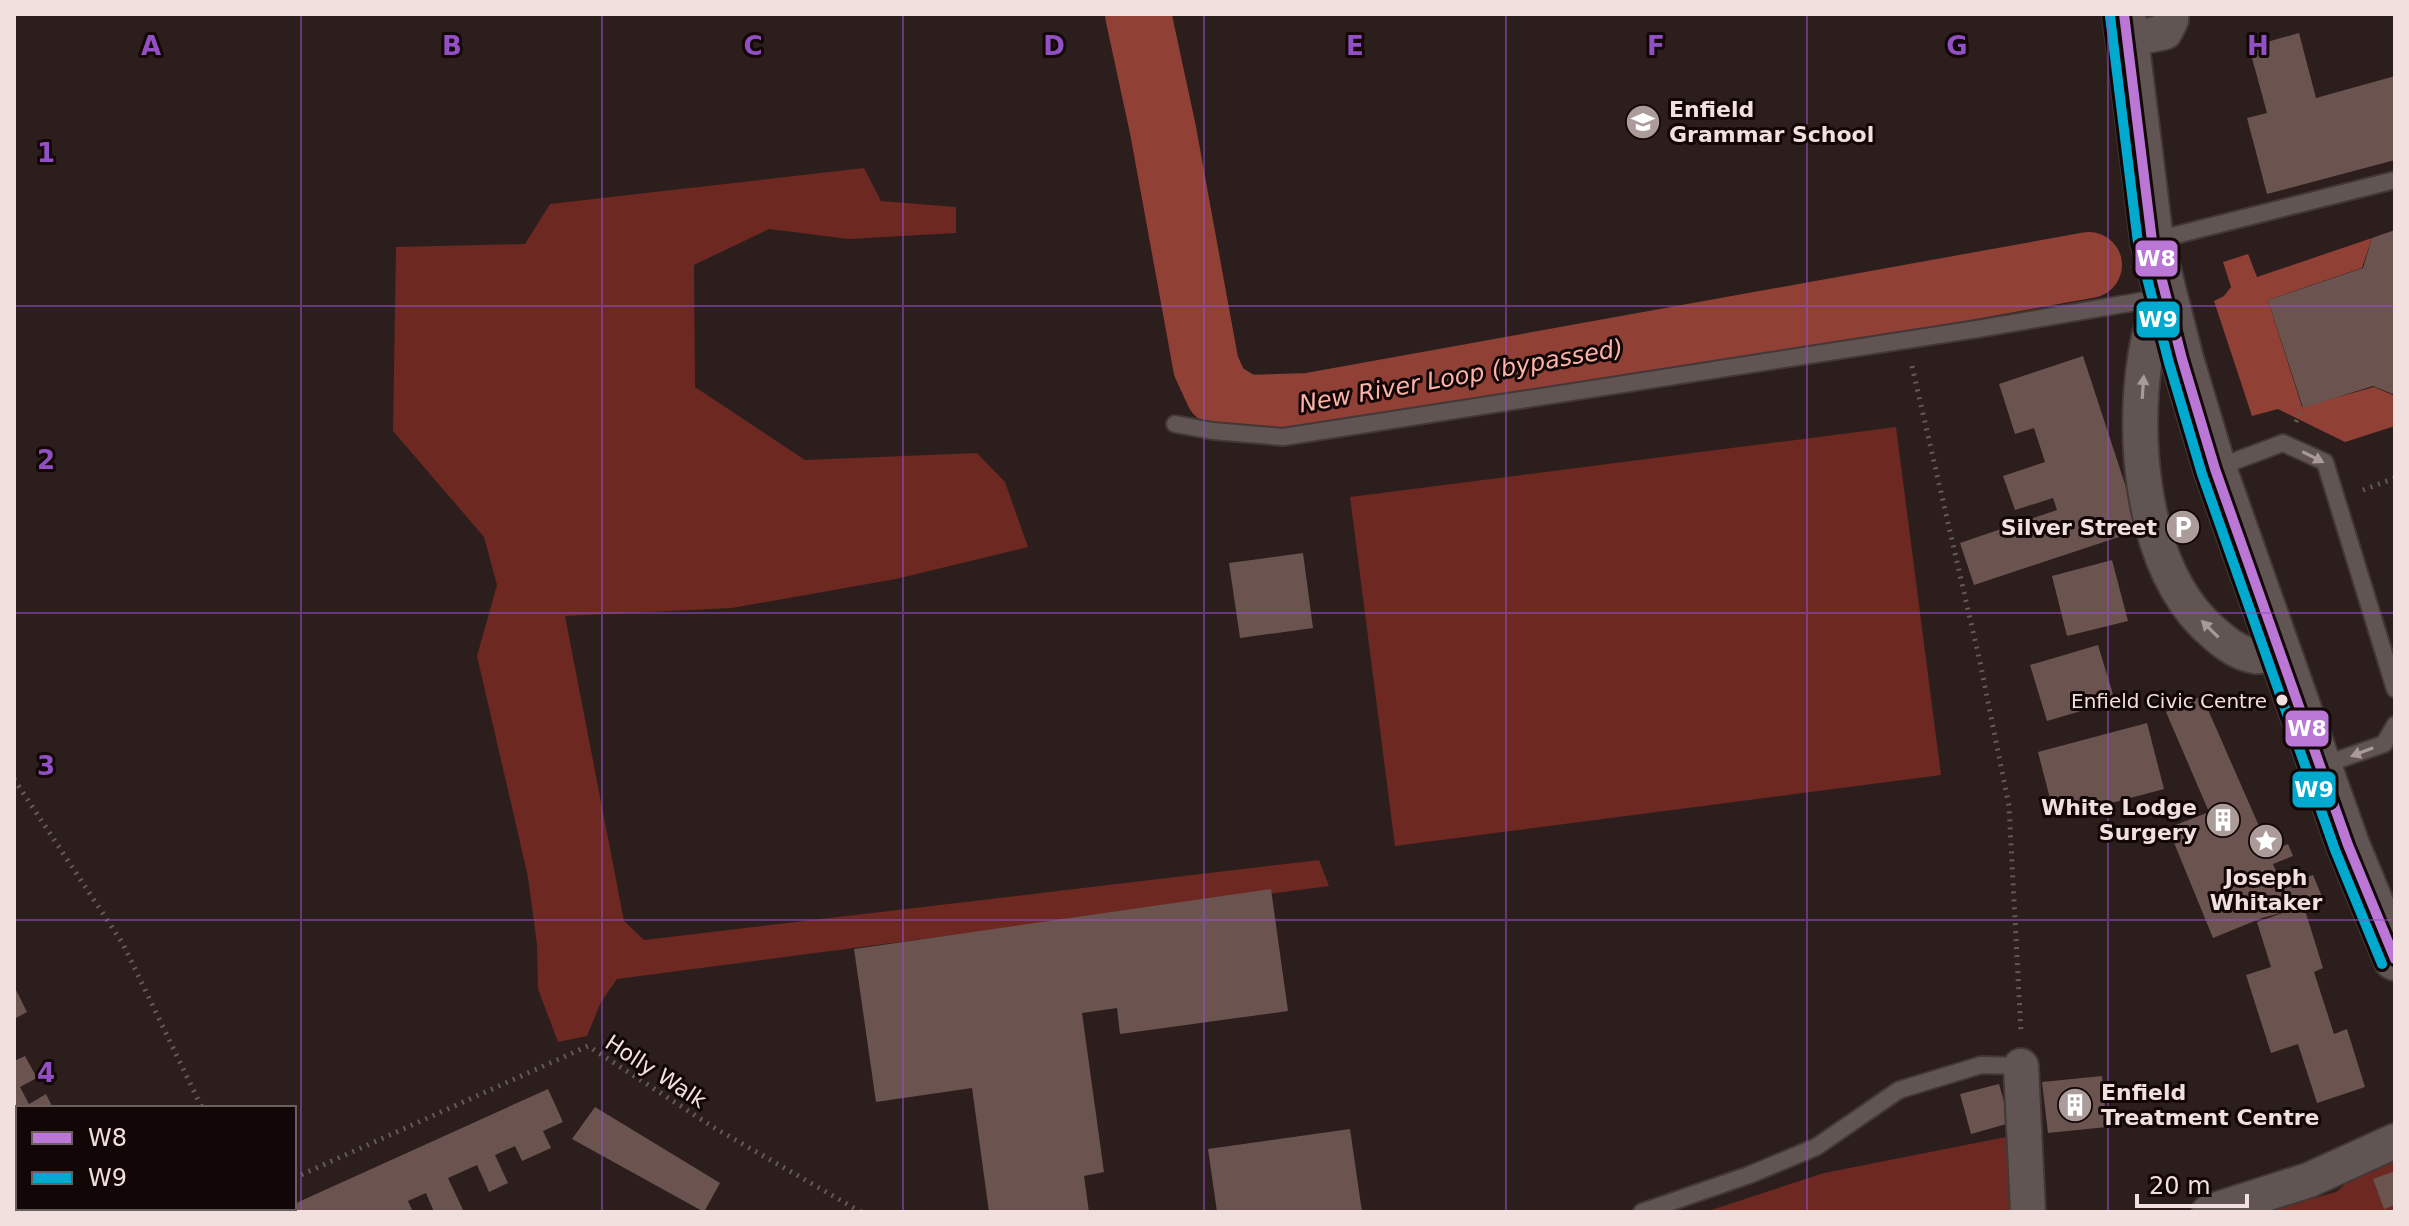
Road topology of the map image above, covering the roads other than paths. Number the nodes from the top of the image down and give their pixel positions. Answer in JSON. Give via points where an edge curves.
{"nodes":[{"id":1,"x":2171,"y":14,"type":"edge"},
{"id":2,"x":2125,"y":27,"type":"edge"},
{"id":3,"x":2395,"y":180,"type":"edge"},
{"id":4,"x":2152,"y":241,"type":"junction"},
{"id":5,"x":2165,"y":297,"type":"junction"},
{"id":6,"x":1175,"y":424,"type":"dead end"},
{"id":7,"x":2215,"y":469,"type":"junction"},
{"id":8,"x":2280,"y":653,"type":"junction"},
{"id":9,"x":2395,"y":689,"type":"edge"},
{"id":10,"x":2395,"y":725,"type":"edge"},
{"id":11,"x":2320,"y":766,"type":"junction"},
{"id":12,"x":2395,"y":959,"type":"edge"},
{"id":13,"x":2021,"y":1066,"type":"joint"},
{"id":14,"x":2395,"y":1141,"type":"edge"},
{"id":15,"x":1642,"y":1212,"type":"edge"},
{"id":16,"x":2028,"y":1212,"type":"edge"},
{"id":17,"x":2209,"y":1212,"type":"edge"}],
"edges":[{"from":1,"to":2,"type":"street","via":[[2165,32]]},
{"from":2,"to":4,"type":"street"},
{"from":3,"to":4,"type":"lane"},
{"from":4,"to":5,"type":"street"},
{"from":5,"to":6,"type":"lane","via":[[1283,437]]},
{"from":5,"to":7,"type":"street"},
{"from":8,"to":5,"type":"street","one_way":true,"via":[[2254,656],[2223,642],[2187,606],[2163,557],[2144,486],[2141,425],[2149,335]]},
{"from":7,"to":8,"type":"street"},
{"from":7,"to":9,"type":"lane","one_way":true,"via":[[2283,443],[2325,462]]},
{"from":8,"to":11,"type":"street"},
{"from":10,"to":11,"type":"lane","one_way":true,"via":[[2384,744]]},
{"from":11,"to":12,"type":"street"},
{"from":13,"to":15,"type":"lane","via":[[1981,1065],[1899,1090],[1816,1147]]},
{"from":13,"to":16,"type":"street"},
{"from":14,"to":17,"type":"street","via":[[2309,1180]]}]}
